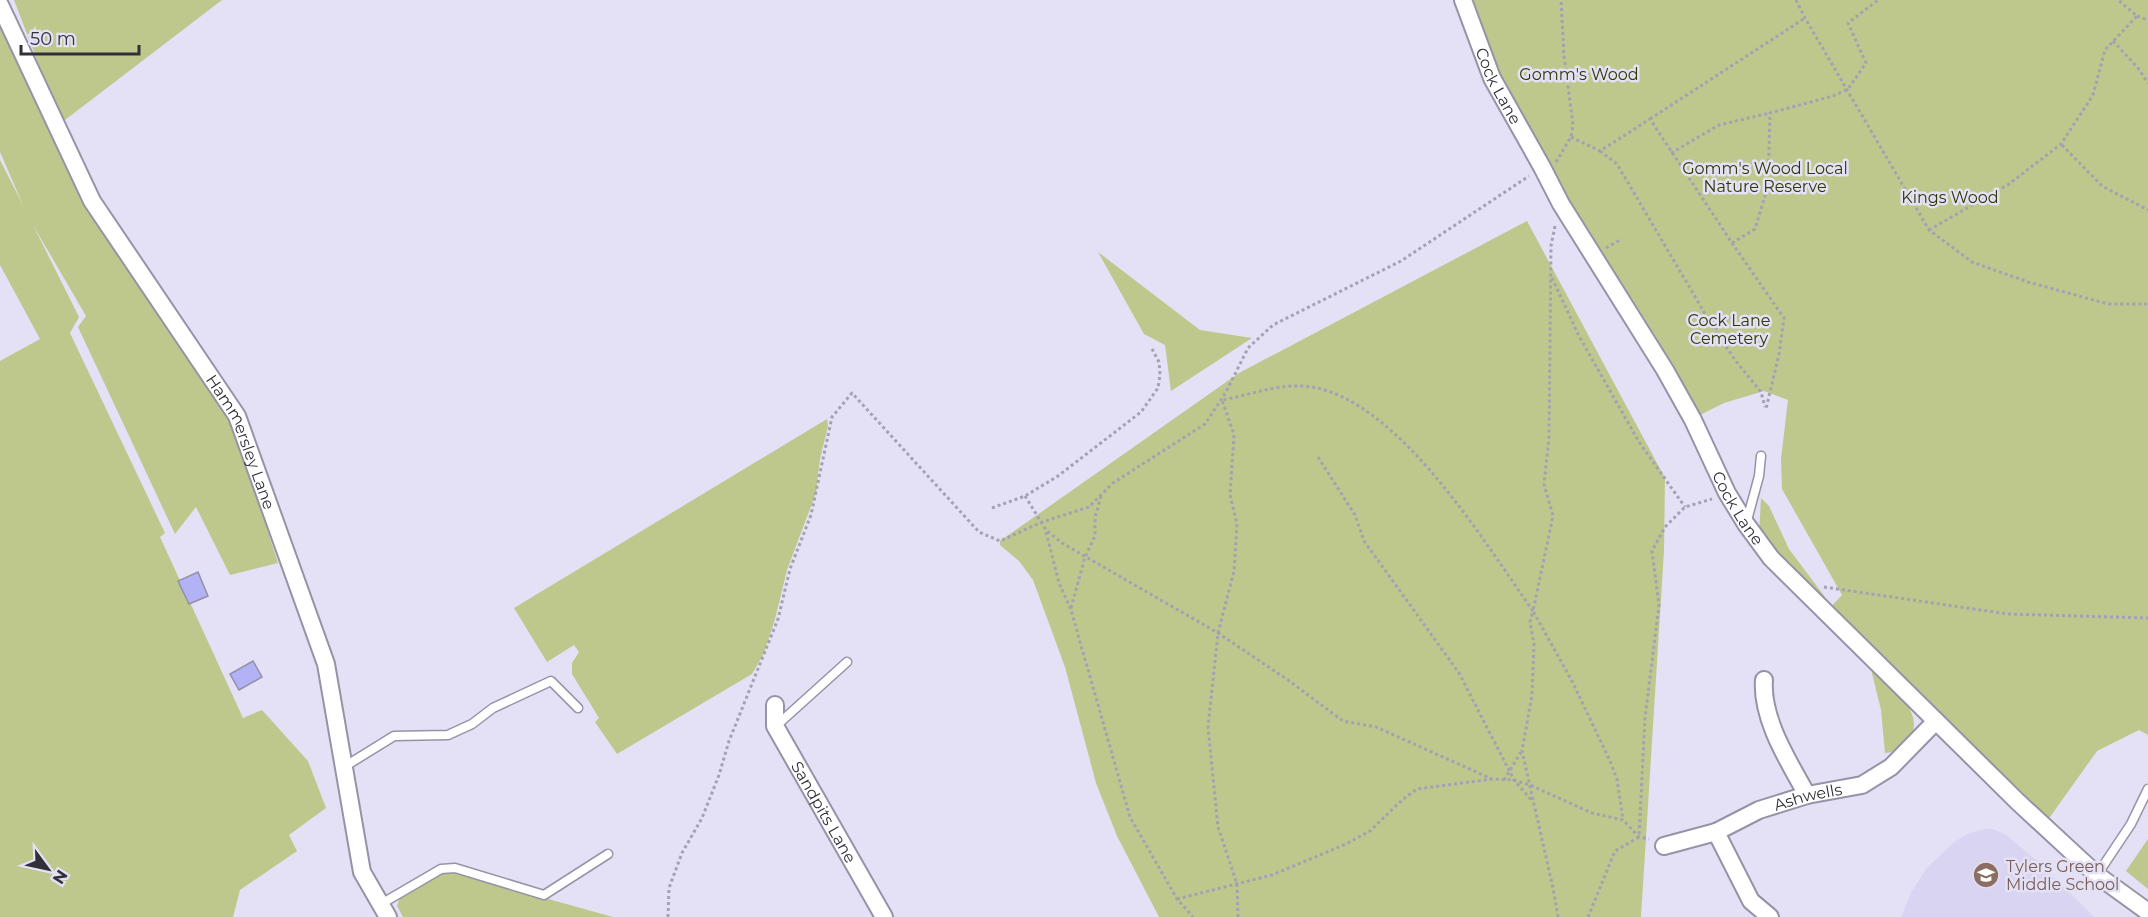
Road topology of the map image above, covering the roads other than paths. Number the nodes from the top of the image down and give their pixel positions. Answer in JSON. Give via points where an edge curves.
{"nodes":[{"id":1,"x":1463,"y":0,"type":"edge"},
{"id":2,"x":0,"y":5,"type":"edge"},
{"id":3,"x":1761,"y":456,"type":"dead end"},
{"id":4,"x":1746,"y":524,"type":"junction"},
{"id":5,"x":847,"y":662,"type":"dead end"},
{"id":6,"x":1764,"y":680,"type":"dead end"},
{"id":7,"x":775,"y":705,"type":"dead end"},
{"id":8,"x":578,"y":708,"type":"dead end"},
{"id":9,"x":1936,"y":722,"type":"junction"},
{"id":10,"x":775,"y":726,"type":"junction"},
{"id":11,"x":344,"y":767,"type":"junction"},
{"id":12,"x":2148,"y":789,"type":"edge"},
{"id":13,"x":1807,"y":795,"type":"junction"},
{"id":14,"x":1716,"y":832,"type":"junction"},
{"id":15,"x":1665,"y":846,"type":"dead end"},
{"id":16,"x":608,"y":854,"type":"dead end"},
{"id":17,"x":2097,"y":875,"type":"junction"},
{"id":18,"x":384,"y":911,"type":"edge"},
{"id":19,"x":2148,"y":912,"type":"edge"},
{"id":20,"x":884,"y":917,"type":"edge"},
{"id":21,"x":1770,"y":917,"type":"edge"}],
"edges":[{"from":1,"to":4,"type":"street","name":"Cock Lane","via":[[1492,78],[1561,204],[1665,370]]},
{"from":2,"to":11,"type":"street","name":"Hammersley Lane","via":[[92,201],[237,416],[326,664]]},
{"from":3,"to":4,"type":"lane"},
{"from":4,"to":9,"type":"street","name":"Cock Lane","via":[[1771,558]]},
{"from":5,"to":10,"type":"lane"},
{"from":6,"to":13,"type":"street","via":[[1763,692],[1777,740]]},
{"from":7,"to":10,"type":"street","name":"Sandpits Lane"},
{"from":8,"to":11,"type":"lane","via":[[551,681],[493,708],[448,735],[394,736]]},
{"from":9,"to":13,"type":"street","name":"Ashwells","via":[[1891,767],[1862,785]]},
{"from":9,"to":17,"type":"street","name":"Cock Lane"},
{"from":10,"to":20,"type":"street","name":"Sandpits Lane"},
{"from":11,"to":18,"type":"street","name":"Hammersley Lane","via":[[362,872]]},
{"from":12,"to":17,"type":"lane","via":[[2131,824]]},
{"from":13,"to":14,"type":"street","name":"Ashwells","via":[[1759,810]]},
{"from":14,"to":15,"type":"street","name":"Ashwells"},
{"from":14,"to":21,"type":"street","via":[[1751,901]]},
{"from":16,"to":18,"type":"lane","via":[[544,895],[455,868],[441,869]]},
{"from":17,"to":19,"type":"street","name":"Cock Lane"}]}
